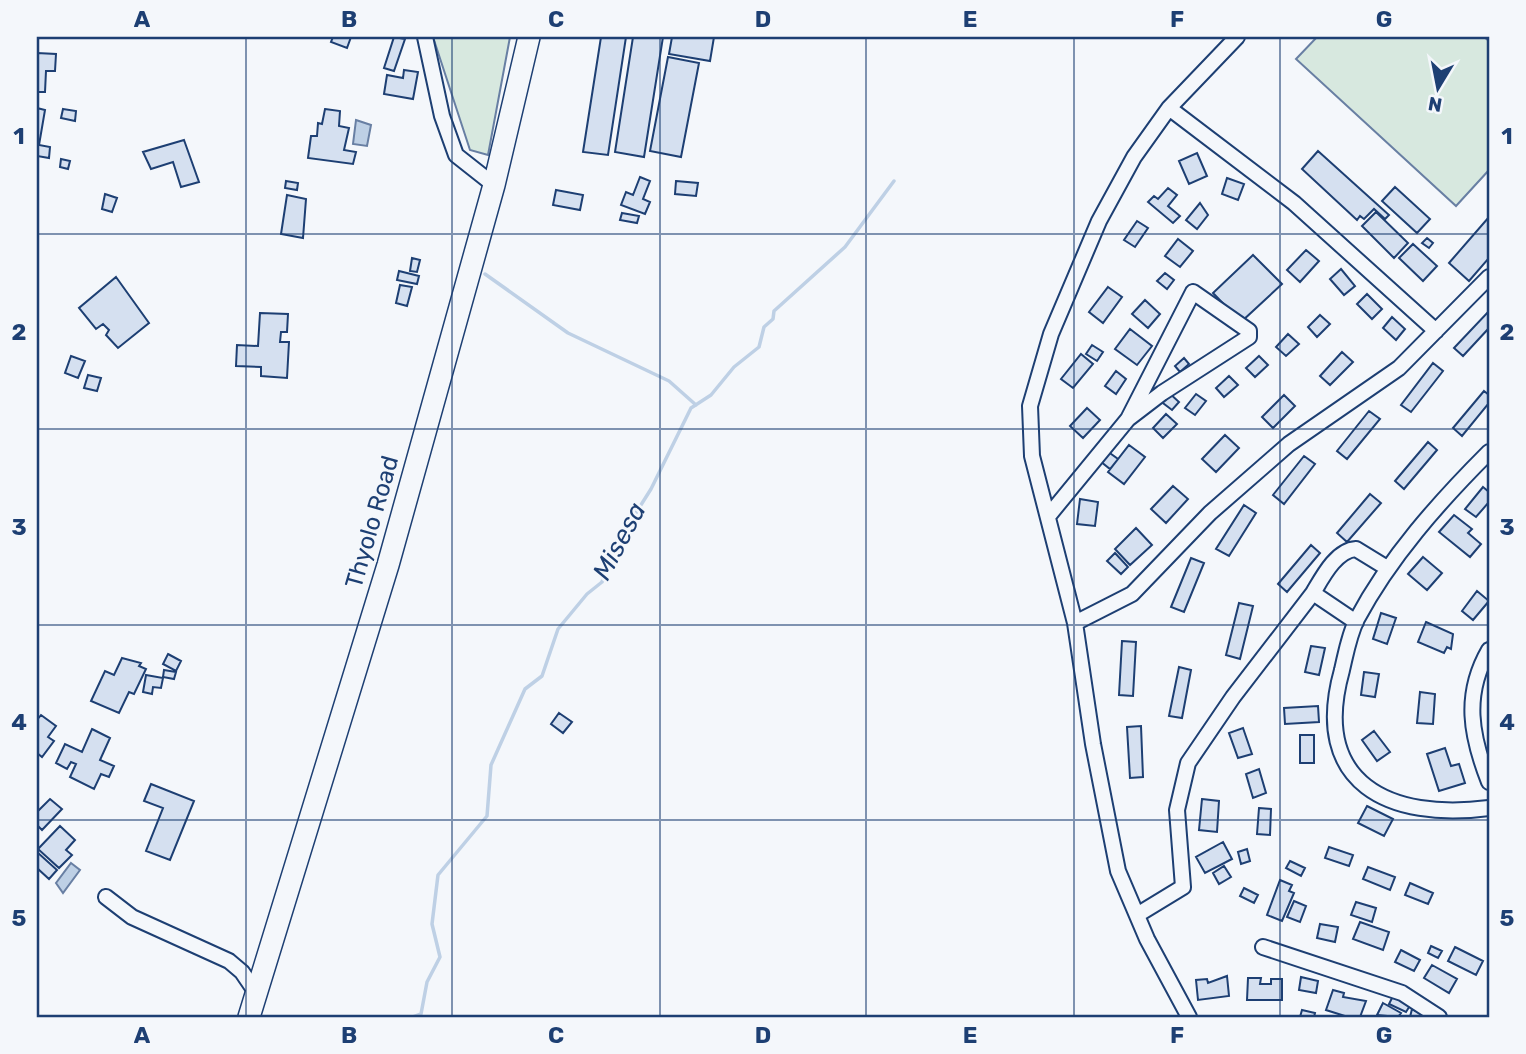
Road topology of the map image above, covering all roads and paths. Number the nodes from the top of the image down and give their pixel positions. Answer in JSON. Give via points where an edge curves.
{"nodes":[{"id":1,"x":425,"y":37,"type":"edge"},
{"id":2,"x":529,"y":37,"type":"edge"},
{"id":3,"x":1237,"y":37,"type":"edge"},
{"id":4,"x":1169,"y":108,"type":"junction"},
{"id":5,"x":494,"y":185,"type":"junction"},
{"id":6,"x":1489,"y":277,"type":"edge"},
{"id":7,"x":1436,"y":331,"type":"junction"},
{"id":8,"x":1128,"y":419,"type":"junction"},
{"id":9,"x":1489,"y":452,"type":"edge"},
{"id":10,"x":1049,"y":514,"type":"junction"},
{"id":11,"x":1387,"y":568,"type":"junction"},
{"id":12,"x":1312,"y":593,"type":"junction"},
{"id":13,"x":1356,"y":622,"type":"junction"},
{"id":14,"x":1075,"y":623,"type":"junction"},
{"id":15,"x":1489,"y":650,"type":"edge"},
{"id":16,"x":1484,"y":759,"type":"edge"},
{"id":17,"x":1489,"y":782,"type":"edge"},
{"id":18,"x":1489,"y":808,"type":"edge"},
{"id":19,"x":106,"y":897,"type":"dead end"},
{"id":20,"x":1137,"y":915,"type":"junction"},
{"id":21,"x":1263,"y":947,"type":"dead end"},
{"id":22,"x":257,"y":994,"type":"junction"},
{"id":23,"x":249,"y":1017,"type":"edge"},
{"id":24,"x":1189,"y":1017,"type":"edge"},
{"id":25,"x":1439,"y":1017,"type":"edge"}],
"edges":[{"from":1,"to":5,"type":"street","via":[[442,116],[456,155]]},
{"from":2,"to":5,"type":"highway","name":"Thyolo Road"},
{"from":3,"to":4,"type":"street"},
{"from":4,"to":7,"type":"street","via":[[1294,203]]},
{"from":4,"to":10,"type":"street","via":[[1133,157],[1099,221],[1042,360],[1029,424],[1032,456]]},
{"from":5,"to":22,"type":"highway","name":"Thyolo Road","via":[[388,565]]},
{"from":6,"to":7,"type":"street"},
{"from":7,"to":14,"type":"street","via":[[1399,368],[1275,456],[1210,513],[1132,594]]},
{"from":8,"to":8,"type":"street","via":[[1249,337],[1249,331],[1193,293]]},
{"from":8,"to":10,"type":"street"},
{"from":9,"to":11,"type":"street"},
{"from":10,"to":14,"type":"street"},
{"from":11,"to":12,"type":"street","via":[[1350,549]]},
{"from":11,"to":13,"type":"street"},
{"from":12,"to":13,"type":"street"},
{"from":12,"to":20,"type":"street","via":[[1188,763],[1177,810],[1183,887]]},
{"from":13,"to":18,"type":"street","via":[[1335,703],[1343,759],[1369,790],[1396,804],[1451,812]]},
{"from":14,"to":20,"type":"street","via":[[1118,871]]},
{"from":15,"to":16,"type":"street","via":[[1479,670],[1471,708]]},
{"from":16,"to":17,"type":"street"},
{"from":19,"to":22,"type":"street","via":[[132,917],[229,961]]},
{"from":20,"to":24,"type":"street"},
{"from":21,"to":25,"type":"street","via":[[1402,993]]},
{"from":22,"to":23,"type":"highway","name":"Thyolo Road"}]}
